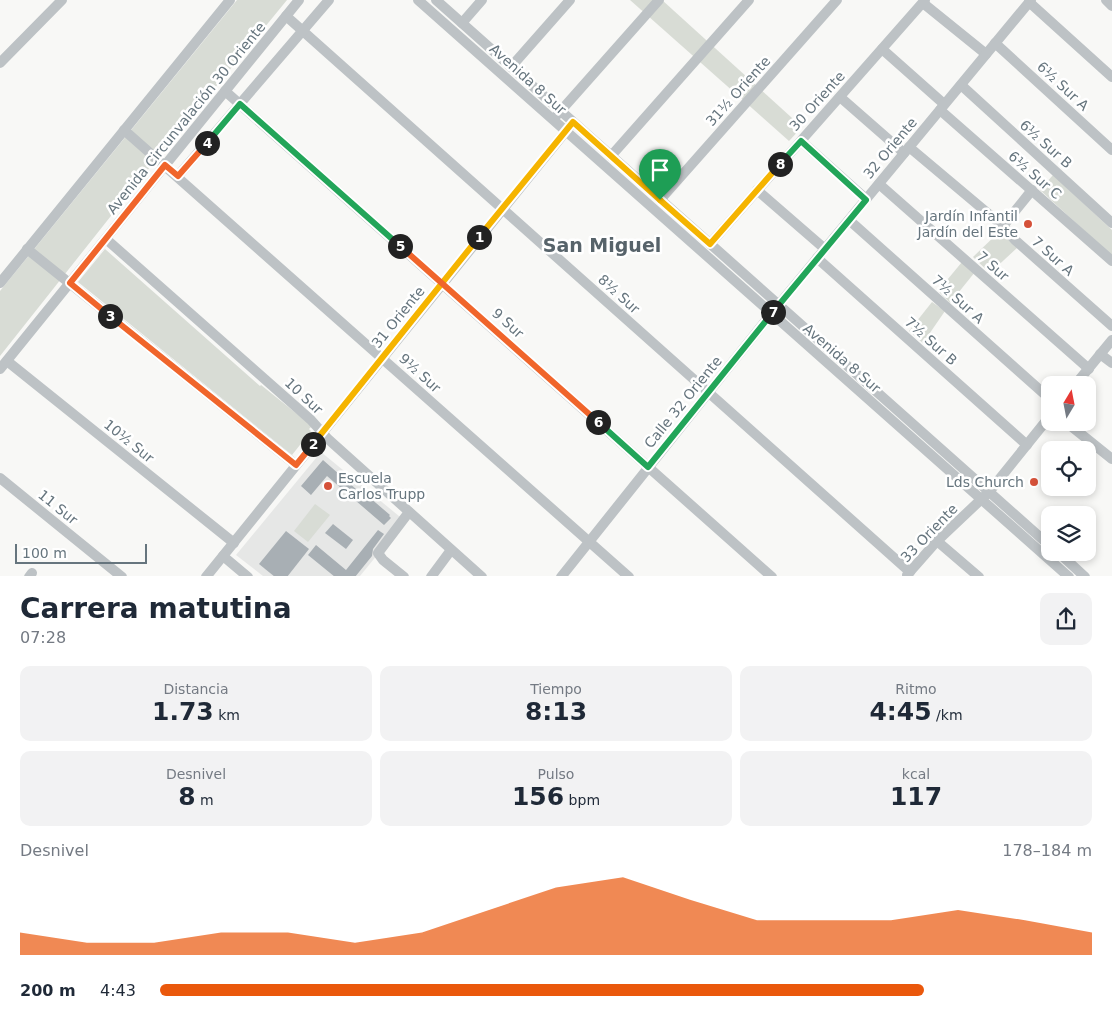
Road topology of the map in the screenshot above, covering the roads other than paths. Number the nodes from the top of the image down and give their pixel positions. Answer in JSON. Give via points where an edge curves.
{"nodes":[{"id":1,"x":62,"y":0,"type":"edge"},
{"id":2,"x":230,"y":0,"type":"edge"},
{"id":3,"x":299,"y":0,"type":"edge"},
{"id":4,"x":329,"y":0,"type":"edge"},
{"id":5,"x":418,"y":0,"type":"edge"},
{"id":6,"x":436,"y":0,"type":"edge"},
{"id":7,"x":482,"y":0,"type":"edge"},
{"id":8,"x":570,"y":0,"type":"edge"},
{"id":9,"x":659,"y":0,"type":"edge"},
{"id":10,"x":749,"y":0,"type":"edge"},
{"id":11,"x":837,"y":0,"type":"edge"},
{"id":12,"x":1106,"y":0,"type":"edge"},
{"id":13,"x":1030,"y":1,"type":"edge"},
{"id":14,"x":924,"y":2,"type":"edge"},
{"id":15,"x":1112,"y":6,"type":"edge"},
{"id":16,"x":286,"y":16,"type":"junction"},
{"id":17,"x":462,"y":23,"type":"junction"},
{"id":18,"x":302,"y":30,"type":"junction"},
{"id":19,"x":995,"y":43,"type":"junction"},
{"id":20,"x":882,"y":49,"type":"junction"},
{"id":21,"x":986,"y":54,"type":"junction"},
{"id":22,"x":0,"y":63,"type":"edge"},
{"id":23,"x":511,"y":66,"type":"junction"},
{"id":24,"x":1112,"y":77,"type":"edge"},
{"id":25,"x":961,"y":85,"type":"junction"},
{"id":26,"x":225,"y":91,"type":"junction"},
{"id":27,"x":840,"y":97,"type":"junction"},
{"id":28,"x":240,"y":104,"type":"junction"},
{"id":29,"x":942,"y":107,"type":"junction"},
{"id":30,"x":561,"y":111,"type":"junction"},
{"id":31,"x":553,"y":120,"type":"junction"},
{"id":32,"x":573,"y":122,"type":"junction"},
{"id":33,"x":124,"y":130,"type":"junction"},
{"id":34,"x":565,"y":131,"type":"junction"},
{"id":35,"x":801,"y":141,"type":"junction"},
{"id":36,"x":907,"y":150,"type":"junction"},
{"id":37,"x":1112,"y":150,"type":"edge"},
{"id":38,"x":611,"y":156,"type":"junction"},
{"id":39,"x":165,"y":165,"type":"junction"},
{"id":40,"x":178,"y":176,"type":"junction"},
{"id":41,"x":879,"y":184,"type":"junction"},
{"id":42,"x":757,"y":190,"type":"junction"},
{"id":43,"x":1032,"y":190,"type":"junction"},
{"id":44,"x":660,"y":200,"type":"junction"},
{"id":45,"x":866,"y":200,"type":"junction"},
{"id":46,"x":502,"y":209,"type":"junction"},
{"id":47,"x":849,"y":220,"type":"junction"},
{"id":48,"x":1112,"y":223,"type":"edge"},
{"id":49,"x":1003,"y":226,"type":"junction"},
{"id":50,"x":106,"y":238,"type":"junction"},
{"id":51,"x":710,"y":244,"type":"junction"},
{"id":52,"x":28,"y":249,"type":"junction"},
{"id":53,"x":825,"y":249,"type":"junction"},
{"id":54,"x":817,"y":258,"type":"junction"},
{"id":55,"x":1112,"y":261,"type":"edge"},
{"id":56,"x":0,"y":283,"type":"edge"},
{"id":57,"x":70,"y":283,"type":"junction"},
{"id":58,"x":442,"y":284,"type":"junction"},
{"id":59,"x":779,"y":305,"type":"junction"},
{"id":60,"x":771,"y":314,"type":"junction"},
{"id":61,"x":1112,"y":326,"type":"edge"},
{"id":62,"x":1112,"y":340,"type":"edge"},
{"id":63,"x":1100,"y":354,"type":"junction"},
{"id":64,"x":382,"y":358,"type":"junction"},
{"id":65,"x":1112,"y":363,"type":"edge"},
{"id":66,"x":3,"y":365,"type":"edge"},
{"id":67,"x":1089,"y":369,"type":"junction"},
{"id":68,"x":1083,"y":376,"type":"edge"},
{"id":69,"x":1041,"y":391,"type":"edge"},
{"id":70,"x":708,"y":392,"type":"junction"},
{"id":71,"x":1041,"y":427,"type":"edge"},
{"id":72,"x":1077,"y":431,"type":"edge"},
{"id":73,"x":322,"y":433,"type":"junction"},
{"id":74,"x":1027,"y":445,"type":"junction"},
{"id":75,"x":1112,"y":459,"type":"edge"},
{"id":76,"x":296,"y":465,"type":"junction"},
{"id":77,"x":648,"y":467,"type":"junction"},
{"id":78,"x":0,"y":478,"type":"edge"},
{"id":79,"x":989,"y":492,"type":"junction"},
{"id":80,"x":981,"y":500,"type":"junction"},
{"id":81,"x":409,"y":512,"type":"junction"},
{"id":82,"x":1041,"y":538,"type":"edge"},
{"id":83,"x":589,"y":541,"type":"junction"},
{"id":84,"x":937,"y":541,"type":"junction"},
{"id":85,"x":234,"y":542,"type":"junction"},
{"id":86,"x":451,"y":550,"type":"junction"},
{"id":87,"x":223,"y":556,"type":"junction"},
{"id":88,"x":1068,"y":561,"type":"edge"},
{"id":89,"x":908,"y":574,"type":"edge"},
{"id":90,"x":122,"y":576,"type":"edge"},
{"id":91,"x":206,"y":576,"type":"edge"},
{"id":92,"x":248,"y":576,"type":"edge"},
{"id":93,"x":404,"y":576,"type":"edge"},
{"id":94,"x":431,"y":576,"type":"edge"},
{"id":95,"x":482,"y":576,"type":"edge"},
{"id":96,"x":560,"y":576,"type":"edge"},
{"id":97,"x":629,"y":576,"type":"edge"},
{"id":98,"x":772,"y":576,"type":"edge"},
{"id":99,"x":979,"y":576,"type":"edge"},
{"id":100,"x":1069,"y":576,"type":"edge"},
{"id":101,"x":1085,"y":576,"type":"edge"}],
"edges":[{"from":1,"to":22,"type":"street"},
{"from":2,"to":33,"type":"street"},
{"from":3,"to":16,"type":"street","name":"Avenida Circunvalación 30 Oriente"},
{"from":4,"to":18,"type":"street"},
{"from":5,"to":31,"type":"street","name":"Avenida 8 Sur"},
{"from":6,"to":17,"type":"street","name":"Avenida 8 Sur"},
{"from":7,"to":17,"type":"street"},
{"from":8,"to":23,"type":"street"},
{"from":9,"to":30,"type":"street"},
{"from":10,"to":38,"type":"street"},
{"from":11,"to":44,"type":"street","name":"31½ Oriente"},
{"from":12,"to":15,"type":"street"},
{"from":13,"to":19,"type":"street","name":"32 Oriente"},
{"from":13,"to":24,"type":"street"},
{"from":14,"to":20,"type":"street","name":"30 Oriente"},
{"from":14,"to":21,"type":"street"},
{"from":16,"to":18,"type":"street","name":"8½ Sur"},
{"from":16,"to":26,"type":"street","name":"Avenida Circunvalación 30 Oriente"},
{"from":17,"to":23,"type":"street","name":"Avenida 8 Sur"},
{"from":18,"to":28,"type":"street"},
{"from":18,"to":46,"type":"street","name":"8½ Sur"},
{"from":19,"to":21,"type":"street","name":"32 Oriente"},
{"from":19,"to":37,"type":"street","name":"6½ Sur A"},
{"from":20,"to":27,"type":"street","name":"30 Oriente"},
{"from":20,"to":29,"type":"street","name":"6½ Sur C"},
{"from":21,"to":25,"type":"street","name":"32 Oriente"},
{"from":23,"to":30,"type":"street","name":"Avenida 8 Sur"},
{"from":25,"to":29,"type":"street","name":"32 Oriente"},
{"from":25,"to":48,"type":"street","name":"6½ Sur B"},
{"from":26,"to":28,"type":"street","name":"9 Sur"},
{"from":26,"to":39,"type":"street","name":"Avenida Circunvalación 30 Oriente"},
{"from":27,"to":35,"type":"street","name":"30 Oriente"},
{"from":27,"to":36,"type":"street","name":"7 Sur A"},
{"from":28,"to":40,"type":"street"},
{"from":28,"to":58,"type":"street","name":"9 Sur"},
{"from":29,"to":36,"type":"street","name":"32 Oriente"},
{"from":29,"to":43,"type":"street","name":"6½ Sur C"},
{"from":30,"to":31,"type":"street"},
{"from":30,"to":32,"type":"street","name":"Avenida 8 Sur"},
{"from":31,"to":34,"type":"street","name":"Avenida 8 Sur"},
{"from":32,"to":34,"type":"street","name":"31 Oriente"},
{"from":32,"to":38,"type":"street","name":"Avenida 8 Sur"},
{"from":33,"to":39,"type":"street","name":"9½ Sur"},
{"from":33,"to":52,"type":"street"},
{"from":34,"to":46,"type":"street","name":"31 Oriente"},
{"from":34,"to":60,"type":"street","name":"Avenida 8 Sur"},
{"from":35,"to":42,"type":"street","name":"30 Oriente"},
{"from":35,"to":45,"type":"street"},
{"from":36,"to":41,"type":"street","name":"32 Oriente"},
{"from":36,"to":49,"type":"street","name":"7 Sur A"},
{"from":38,"to":44,"type":"street","name":"Avenida 8 Sur"},
{"from":39,"to":40,"type":"street","name":"9½ Sur"},
{"from":39,"to":50,"type":"street","name":"Avenida Circunvalación 30 Oriente"},
{"from":40,"to":64,"type":"street","name":"9½ Sur"},
{"from":41,"to":45,"type":"street","name":"32 Oriente"},
{"from":41,"to":67,"type":"street","name":"7 Sur"},
{"from":42,"to":51,"type":"street","name":"30 Oriente"},
{"from":42,"to":53,"type":"street"},
{"from":43,"to":49,"type":"street"},
{"from":43,"to":55,"type":"street","name":"6½ Sur C"},
{"from":44,"to":51,"type":"street","name":"Avenida 8 Sur"},
{"from":45,"to":47,"type":"street","name":"32 Oriente"},
{"from":46,"to":58,"type":"street","name":"31 Oriente"},
{"from":46,"to":70,"type":"street","name":"8½ Sur"},
{"from":47,"to":53,"type":"street","name":"32 Oriente"},
{"from":47,"to":69,"type":"street","name":"7½ Sur A"},
{"from":49,"to":61,"type":"street","name":"7 Sur A","via":[[1014,240]]},
{"from":50,"to":57,"type":"street","name":"Avenida Circunvalación 30 Oriente"},
{"from":50,"to":73,"type":"street","name":"10 Sur"},
{"from":51,"to":59,"type":"street","name":"Avenida 8 Sur"},
{"from":52,"to":56,"type":"street"},
{"from":52,"to":57,"type":"street"},
{"from":53,"to":54,"type":"street","name":"32 Oriente"},
{"from":54,"to":59,"type":"street","name":"32 Oriente"},
{"from":54,"to":74,"type":"street","name":"7½ Sur B"},
{"from":57,"to":66,"type":"street","name":"Avenida Circunvalación 30 Oriente"},
{"from":57,"to":76,"type":"street"},
{"from":58,"to":64,"type":"street","name":"31 Oriente"},
{"from":58,"to":77,"type":"street","name":"9 Sur"},
{"from":59,"to":60,"type":"street","name":"32 Oriente"},
{"from":59,"to":79,"type":"street","name":"Avenida 8 Sur"},
{"from":60,"to":70,"type":"street","name":"Calle 32 Oriente"},
{"from":60,"to":80,"type":"street","name":"Avenida 8 Sur"},
{"from":62,"to":63,"type":"street"},
{"from":63,"to":65,"type":"street"},
{"from":63,"to":67,"type":"street"},
{"from":64,"to":73,"type":"street","name":"31 Oriente"},
{"from":64,"to":83,"type":"street","name":"9½ Sur"},
{"from":66,"to":85,"type":"street","name":"10½ Sur"},
{"from":67,"to":68,"type":"street"},
{"from":70,"to":77,"type":"street","name":"Calle 32 Oriente"},
{"from":70,"to":89,"type":"street","name":"8½ Sur"},
{"from":71,"to":74,"type":"street","name":"33 Oriente"},
{"from":72,"to":75,"type":"street"},
{"from":73,"to":76,"type":"street","name":"31 Oriente"},
{"from":73,"to":81,"type":"street","name":"10 Sur"},
{"from":74,"to":79,"type":"street","name":"33 Oriente"},
{"from":76,"to":85,"type":"street","name":"31 Oriente"},
{"from":77,"to":83,"type":"street","name":"Calle 32 Oriente"},
{"from":77,"to":98,"type":"street","name":"9 Sur"},
{"from":78,"to":90,"type":"street","name":"11 Sur"},
{"from":79,"to":80,"type":"street","name":"33 Oriente"},
{"from":79,"to":82,"type":"street","name":"Avenida 8 Sur"},
{"from":80,"to":84,"type":"street","name":"33 Oriente"},
{"from":80,"to":100,"type":"street","name":"Avenida 8 Sur"},
{"from":81,"to":86,"type":"street","name":"10 Sur"},
{"from":81,"to":93,"type":"street","via":[[378,553]]},
{"from":83,"to":96,"type":"street","name":"Calle 32 Oriente"},
{"from":83,"to":97,"type":"street","name":"9½ Sur"},
{"from":84,"to":89,"type":"street","name":"33 Oriente"},
{"from":84,"to":99,"type":"street"},
{"from":85,"to":87,"type":"street","name":"31 Oriente"},
{"from":86,"to":94,"type":"street"},
{"from":86,"to":95,"type":"street","name":"10 Sur"},
{"from":87,"to":91,"type":"street","name":"31 Oriente"},
{"from":87,"to":92,"type":"street"},
{"from":88,"to":101,"type":"street"}]}
